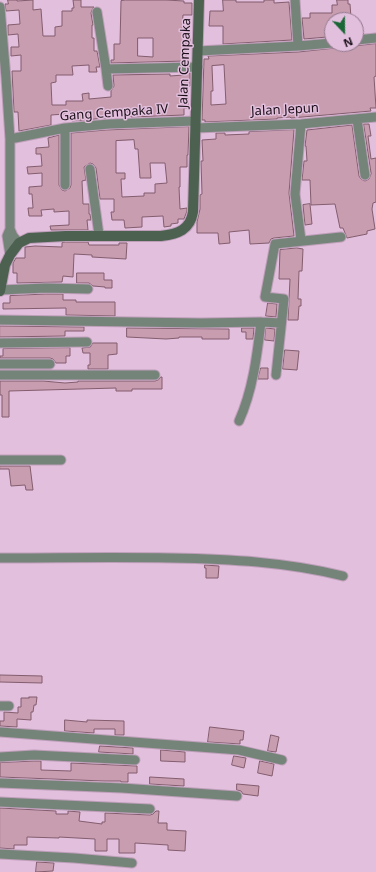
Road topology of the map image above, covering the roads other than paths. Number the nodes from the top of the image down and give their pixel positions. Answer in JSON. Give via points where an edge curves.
{"nodes":[{"id":1,"x":199,"y":0,"type":"edge"},
{"id":2,"x":296,"y":0,"type":"edge"},
{"id":3,"x":0,"y":7,"type":"edge"},
{"id":4,"x":97,"y":12,"type":"dead end"},
{"id":5,"x":1,"y":26,"type":"edge"},
{"id":6,"x":376,"y":38,"type":"edge"},
{"id":7,"x":364,"y":39,"type":"edge"},
{"id":8,"x":324,"y":44,"type":"edge"},
{"id":9,"x":298,"y":46,"type":"junction"},
{"id":10,"x":198,"y":51,"type":"junction"},
{"id":11,"x":198,"y":67,"type":"junction"},
{"id":12,"x":106,"y":69,"type":"junction"},
{"id":13,"x":3,"y":78,"type":"edge"},
{"id":14,"x":108,"y":86,"type":"dead end"},
{"id":15,"x":376,"y":117,"type":"edge"},
{"id":16,"x":357,"y":119,"type":"junction"},
{"id":17,"x":196,"y":124,"type":"junction"},
{"id":18,"x":301,"y":124,"type":"junction"},
{"id":19,"x":65,"y":128,"type":"junction"},
{"id":20,"x":10,"y":139,"type":"junction"},
{"id":21,"x":90,"y":169,"type":"dead end"},
{"id":22,"x":365,"y":175,"type":"dead end"},
{"id":23,"x":65,"y":185,"type":"dead end"},
{"id":24,"x":10,"y":229,"type":"junction"},
{"id":25,"x":99,"y":235,"type":"junction"},
{"id":26,"x":341,"y":237,"type":"dead end"},
{"id":27,"x":301,"y":240,"type":"junction"},
{"id":28,"x":20,"y":243,"type":"junction"},
{"id":29,"x":10,"y":255,"type":"junction"},
{"id":30,"x":3,"y":263,"type":"edge"},
{"id":31,"x":88,"y":289,"type":"dead end"},
{"id":32,"x":0,"y":291,"type":"edge"},
{"id":33,"x":0,"y":320,"type":"edge"},
{"id":34,"x":261,"y":322,"type":"junction"},
{"id":35,"x":281,"y":323,"type":"junction"},
{"id":36,"x":87,"y":342,"type":"dead end"},
{"id":37,"x":0,"y":343,"type":"edge"},
{"id":38,"x":0,"y":364,"type":"edge"},
{"id":39,"x":50,"y":364,"type":"dead end"},
{"id":40,"x":0,"y":375,"type":"edge"},
{"id":41,"x":276,"y":375,"type":"dead end"},
{"id":42,"x":155,"y":376,"type":"dead end"},
{"id":43,"x":239,"y":421,"type":"dead end"},
{"id":44,"x":0,"y":460,"type":"edge"},
{"id":45,"x":61,"y":460,"type":"dead end"},
{"id":46,"x":0,"y":558,"type":"edge"},
{"id":47,"x":343,"y":576,"type":"dead end"},
{"id":48,"x":0,"y":732,"type":"edge"},
{"id":49,"x":0,"y":756,"type":"edge"},
{"id":50,"x":135,"y":760,"type":"dead end"},
{"id":51,"x":282,"y":760,"type":"dead end"},
{"id":52,"x":0,"y":783,"type":"edge"},
{"id":53,"x":237,"y":796,"type":"dead end"},
{"id":54,"x":0,"y":802,"type":"edge"},
{"id":55,"x":150,"y":809,"type":"dead end"},
{"id":56,"x":0,"y":854,"type":"edge"},
{"id":57,"x":132,"y":863,"type":"dead end"}],
"edges":[{"from":1,"to":10,"type":"street","name":"Jalan Cempaka"},
{"from":2,"to":9,"type":"street"},
{"from":3,"to":5,"type":"street"},
{"from":4,"to":12,"type":"street"},
{"from":5,"to":13,"type":"street"},
{"from":6,"to":7,"type":"street"},
{"from":8,"to":9,"type":"street"},
{"from":9,"to":10,"type":"street"},
{"from":10,"to":11,"type":"street","name":"Jalan Cempaka"},
{"from":11,"to":12,"type":"street"},
{"from":11,"to":17,"type":"street","name":"Jalan Cempaka"},
{"from":12,"to":14,"type":"street"},
{"from":13,"to":20,"type":"street"},
{"from":15,"to":16,"type":"street","name":"Jalan Jepun"},
{"from":16,"to":18,"type":"street","name":"Jalan Jepun"},
{"from":16,"to":22,"type":"street"},
{"from":17,"to":18,"type":"street","name":"Jalan Jepun"},
{"from":17,"to":19,"type":"street","name":"Gang Cempaka IV","via":[[109,124]]},
{"from":17,"to":25,"type":"street","name":"Jalan Cempaka","via":[[193,212],[190,224],[179,232],[162,236]]},
{"from":18,"to":27,"type":"street","via":[[295,194]]},
{"from":19,"to":20,"type":"street","name":"Gang Cempaka IV"},
{"from":19,"to":23,"type":"street"},
{"from":20,"to":24,"type":"street"},
{"from":21,"to":25,"type":"street"},
{"from":24,"to":28,"type":"street"},
{"from":24,"to":29,"type":"street","via":[[6,236]]},
{"from":25,"to":28,"type":"street","via":[[37,237]]},
{"from":26,"to":27,"type":"street"},
{"from":27,"to":35,"type":"street","via":[[275,244],[265,297],[284,299]]},
{"from":28,"to":29,"type":"street"},
{"from":29,"to":30,"type":"street"},
{"from":30,"to":32,"type":"street"},
{"from":31,"to":32,"type":"street"},
{"from":33,"to":34,"type":"street"},
{"from":34,"to":35,"type":"street"},
{"from":34,"to":43,"type":"street","via":[[251,387]]},
{"from":35,"to":41,"type":"street"},
{"from":36,"to":37,"type":"street"},
{"from":38,"to":39,"type":"street"},
{"from":40,"to":42,"type":"street"},
{"from":44,"to":45,"type":"street"},
{"from":46,"to":47,"type":"street","via":[[213,559],[316,569]]},
{"from":48,"to":51,"type":"street","via":[[239,750]]},
{"from":49,"to":50,"type":"street","via":[[34,755]]},
{"from":52,"to":53,"type":"street"},
{"from":54,"to":55,"type":"street"},
{"from":56,"to":57,"type":"street"}]}
